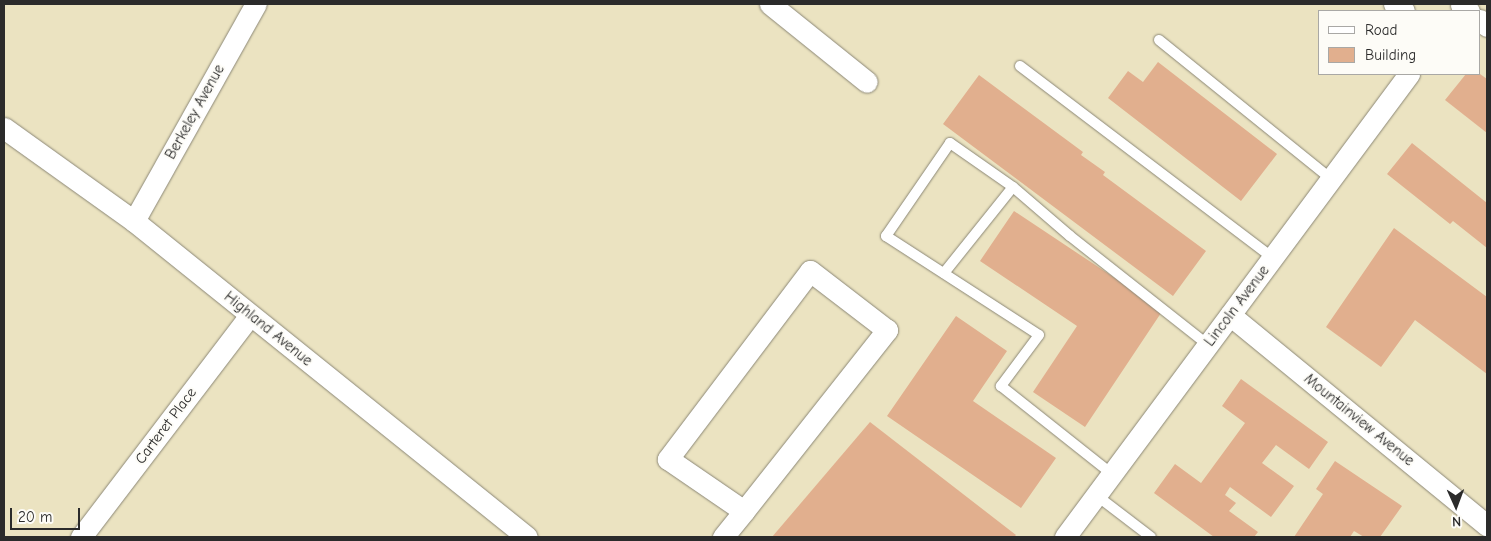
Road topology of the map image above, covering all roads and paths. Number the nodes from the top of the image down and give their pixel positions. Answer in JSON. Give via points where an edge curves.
{"nodes":[{"id":1,"x":256,"y":4,"type":"edge"},
{"id":2,"x":770,"y":4,"type":"edge"},
{"id":3,"x":1158,"y":40,"type":"dead end"},
{"id":4,"x":1020,"y":66,"type":"dead end"},
{"id":5,"x":1408,"y":75,"type":"edge"},
{"id":6,"x":867,"y":82,"type":"dead end"},
{"id":7,"x":4,"y":128,"type":"edge"},
{"id":8,"x":1331,"y":179,"type":"junction"},
{"id":9,"x":1013,"y":187,"type":"junction"},
{"id":10,"x":134,"y":221,"type":"junction"},
{"id":11,"x":1273,"y":258,"type":"junction"},
{"id":12,"x":944,"y":273,"type":"junction"},
{"id":13,"x":250,"y":314,"type":"junction"},
{"id":14,"x":1230,"y":315,"type":"junction"},
{"id":15,"x":1208,"y":345,"type":"junction"},
{"id":16,"x":1112,"y":474,"type":"junction"},
{"id":17,"x":1096,"y":495,"type":"junction"},
{"id":18,"x":744,"y":511,"type":"junction"},
{"id":19,"x":1487,"y":525,"type":"edge"},
{"id":20,"x":81,"y":537,"type":"edge"},
{"id":21,"x":527,"y":537,"type":"edge"},
{"id":22,"x":723,"y":537,"type":"edge"},
{"id":23,"x":1065,"y":537,"type":"edge"},
{"id":24,"x":1151,"y":537,"type":"edge"}],
"edges":[{"from":1,"to":10,"type":"street","name":"Berkeley Avenue"},
{"from":2,"to":6,"type":"street"},
{"from":3,"to":8,"type":"lane"},
{"from":4,"to":11,"type":"lane"},
{"from":5,"to":8,"type":"street","name":"Lincoln Avenue"},
{"from":7,"to":10,"type":"street","name":"Highland Avenue"},
{"from":8,"to":11,"type":"street","name":"Lincoln Avenue"},
{"from":9,"to":12,"type":"lane"},
{"from":9,"to":12,"type":"lane","via":[[950,143],[886,236]]},
{"from":9,"to":15,"type":"lane"},
{"from":10,"to":13,"type":"street","name":"Highland Avenue"},
{"from":11,"to":14,"type":"street","name":"Lincoln Avenue"},
{"from":12,"to":16,"type":"lane","via":[[1039,335],[1001,386]]},
{"from":13,"to":20,"type":"street","name":"Carteret Place"},
{"from":13,"to":21,"type":"street","name":"Highland Avenue"},
{"from":14,"to":15,"type":"street","name":"Lincoln Avenue"},
{"from":14,"to":19,"type":"street","name":"Mountainview Avenue"},
{"from":15,"to":16,"type":"street","name":"Lincoln Avenue"},
{"from":16,"to":17,"type":"street","name":"Lincoln Avenue"},
{"from":17,"to":23,"type":"street","name":"Lincoln Avenue"},
{"from":17,"to":24,"type":"lane"},
{"from":18,"to":18,"type":"street","via":[[887,330],[810,271],[668,459]]},
{"from":18,"to":22,"type":"street"}]}
